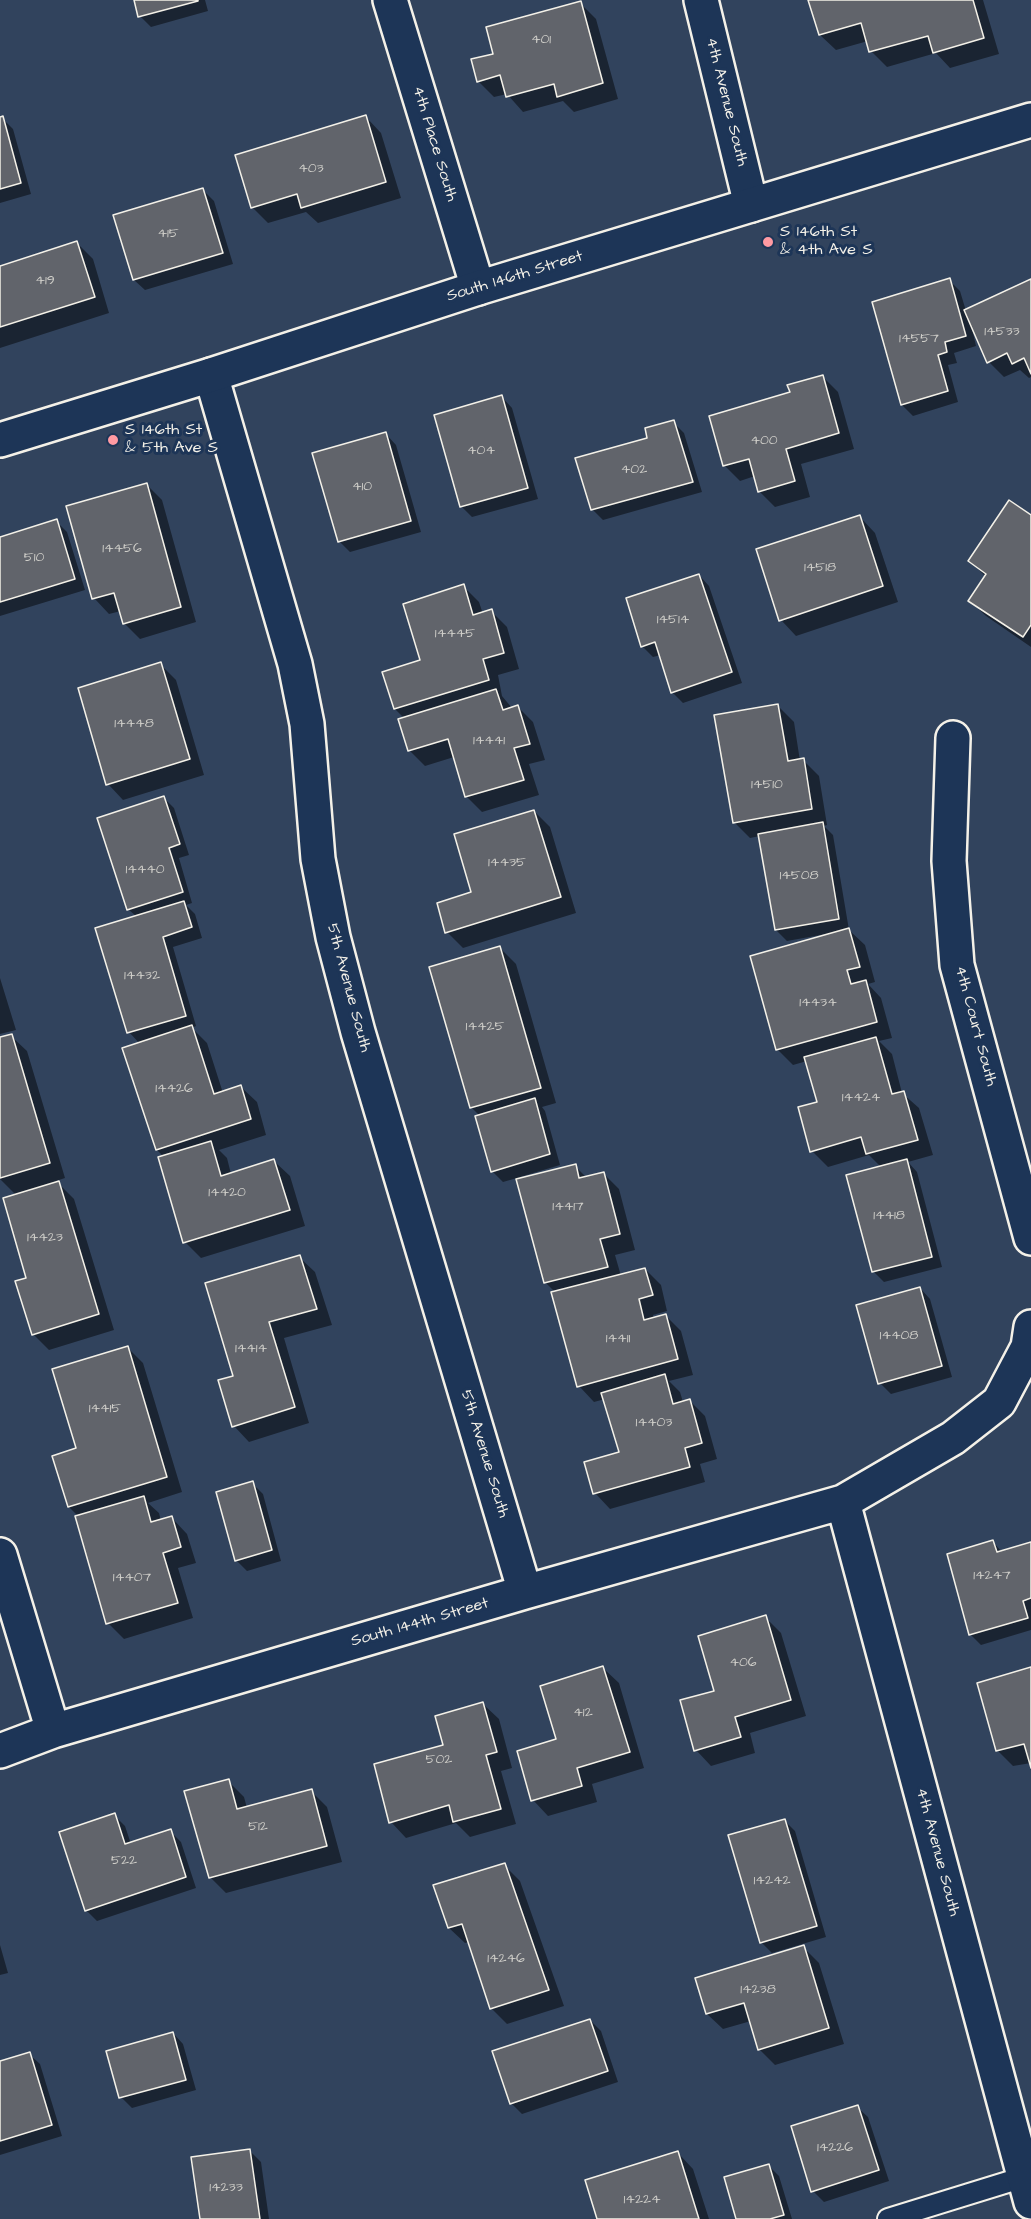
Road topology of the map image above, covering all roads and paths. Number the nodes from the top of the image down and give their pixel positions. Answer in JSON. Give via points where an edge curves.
{"nodes":[{"id":1,"x":390,"y":0,"type":"edge"},
{"id":2,"x":701,"y":0,"type":"edge"},
{"id":3,"x":1031,"y":120,"type":"edge"},
{"id":4,"x":752,"y":205,"type":"junction"},
{"id":5,"x":478,"y":288,"type":"junction"},
{"id":6,"x":211,"y":375,"type":"junction"},
{"id":7,"x":0,"y":440,"type":"edge"},
{"id":8,"x":953,"y":738,"type":"dead end"},
{"id":9,"x":1031,"y":1238,"type":"edge"},
{"id":10,"x":1031,"y":1327,"type":"edge"},
{"id":11,"x":843,"y":1502,"type":"junction"},
{"id":12,"x":0,"y":1556,"type":"edge"},
{"id":13,"x":525,"y":1592,"type":"junction"},
{"id":14,"x":53,"y":1731,"type":"junction"},
{"id":15,"x":0,"y":1751,"type":"edge"},
{"id":16,"x":1028,"y":2189,"type":"edge"},
{"id":17,"x":888,"y":2219,"type":"edge"}],
"edges":[{"from":1,"to":5,"type":"street","name":"4th Place South"},
{"from":2,"to":4,"type":"street","name":"4th Avenue South"},
{"from":3,"to":4,"type":"street","name":"South 146th Street"},
{"from":4,"to":5,"type":"street","name":"South 146th Street"},
{"from":5,"to":6,"type":"street","name":"South 146th Street"},
{"from":6,"to":7,"type":"street","name":"South 146th Street"},
{"from":6,"to":13,"type":"street","name":"5th Avenue South","via":[[295,664],[307,724],[318,859],[358,1032]]},
{"from":8,"to":9,"type":"street","name":"4th Court South","via":[[950,861],[957,965]]},
{"from":10,"to":11,"type":"street","via":[[1028,1347],[999,1402],[953,1438]]},
{"from":11,"to":13,"type":"street","name":"South 144th Street"},
{"from":11,"to":16,"type":"street","name":"4th Avenue South"},
{"from":12,"to":14,"type":"street"},
{"from":13,"to":14,"type":"street","name":"South 144th Street"},
{"from":14,"to":15,"type":"street","name":"South 144th Street"},
{"from":16,"to":17,"type":"lane"}]}
